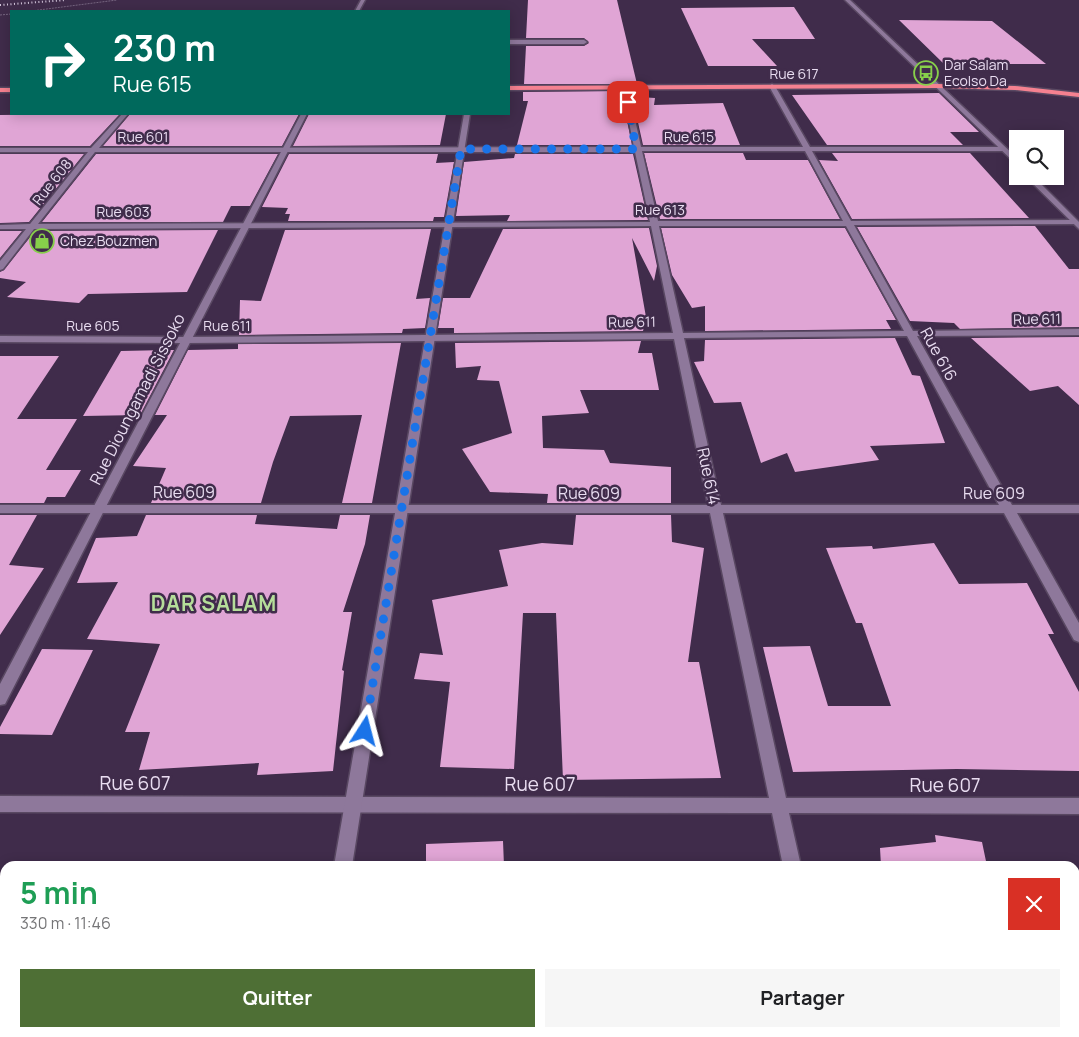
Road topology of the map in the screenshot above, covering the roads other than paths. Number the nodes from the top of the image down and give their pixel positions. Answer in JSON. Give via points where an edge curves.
{"nodes":[{"id":1,"x":847,"y":0,"type":"edge"},
{"id":2,"x":510,"y":42,"type":"edge"},
{"id":3,"x":584,"y":42,"type":"dead end"},
{"id":4,"x":772,"y":86,"type":"junction"},
{"id":5,"x":937,"y":86,"type":"junction"},
{"id":6,"x":625,"y":87,"type":"junction"},
{"id":7,"x":510,"y":88,"type":"edge"},
{"id":8,"x":1079,"y":96,"type":"edge"},
{"id":9,"x":124,"y":115,"type":"edge"},
{"id":10,"x":303,"y":115,"type":"edge"},
{"id":11,"x":467,"y":115,"type":"edge"},
{"id":12,"x":461,"y":149,"type":"junction"},
{"id":13,"x":636,"y":149,"type":"junction"},
{"id":14,"x":807,"y":149,"type":"junction"},
{"id":15,"x":1002,"y":149,"type":"junction"},
{"id":16,"x":0,"y":150,"type":"edge"},
{"id":17,"x":93,"y":150,"type":"junction"},
{"id":18,"x":285,"y":150,"type":"junction"},
{"id":19,"x":1009,"y":156,"type":"edge"},
{"id":20,"x":1038,"y":185,"type":"edge"},
{"id":21,"x":848,"y":223,"type":"junction"},
{"id":22,"x":654,"y":224,"type":"junction"},
{"id":23,"x":1076,"y":224,"type":"edge"},
{"id":24,"x":448,"y":225,"type":"junction"},
{"id":25,"x":246,"y":226,"type":"junction"},
{"id":26,"x":0,"y":227,"type":"edge"},
{"id":27,"x":33,"y":227,"type":"junction"},
{"id":28,"x":0,"y":267,"type":"edge"},
{"id":29,"x":1079,"y":332,"type":"edge"},
{"id":30,"x":910,"y":334,"type":"junction"},
{"id":31,"x":679,"y":336,"type":"junction"},
{"id":32,"x":430,"y":338,"type":"junction"},
{"id":33,"x":0,"y":339,"type":"edge"},
{"id":34,"x":186,"y":340,"type":"junction"},
{"id":35,"x":0,"y":509,"type":"edge"},
{"id":36,"x":98,"y":509,"type":"junction"},
{"id":37,"x":402,"y":509,"type":"junction"},
{"id":38,"x":717,"y":509,"type":"junction"},
{"id":39,"x":1008,"y":509,"type":"junction"},
{"id":40,"x":1079,"y":509,"type":"edge"},
{"id":41,"x":1079,"y":636,"type":"edge"},
{"id":42,"x":0,"y":699,"type":"edge"},
{"id":43,"x":0,"y":804,"type":"edge"},
{"id":44,"x":353,"y":805,"type":"junction"},
{"id":45,"x":778,"y":806,"type":"junction"},
{"id":46,"x":1079,"y":806,"type":"edge"},
{"id":47,"x":344,"y":861,"type":"edge"},
{"id":48,"x":791,"y":861,"type":"edge"}],
"edges":[{"from":1,"to":5,"type":"street"},
{"from":2,"to":3,"type":"street"},
{"from":4,"to":5,"type":"highway","name":"Rue 617"},
{"from":4,"to":6,"type":"highway","name":"Rue 617"},
{"from":4,"to":14,"type":"street","name":"Rue 616"},
{"from":5,"to":8,"type":"highway","name":"Rue 617","via":[[1015,88]]},
{"from":5,"to":15,"type":"street"},
{"from":6,"to":7,"type":"highway","name":"Rue 617"},
{"from":6,"to":13,"type":"street","name":"Rue 614"},
{"from":9,"to":17,"type":"street","name":"Rue 608"},
{"from":10,"to":18,"type":"street","name":"Rue Dioungamadi Sissoko"},
{"from":11,"to":12,"type":"street"},
{"from":12,"to":13,"type":"street","name":"Rue 615"},
{"from":12,"to":18,"type":"street","name":"Rue 615"},
{"from":12,"to":24,"type":"street"},
{"from":13,"to":14,"type":"street","name":"Rue 615"},
{"from":13,"to":22,"type":"street","name":"Rue 614"},
{"from":14,"to":15,"type":"street","name":"Rue 615"},
{"from":14,"to":21,"type":"street","name":"Rue 616"},
{"from":15,"to":19,"type":"street"},
{"from":16,"to":17,"type":"street","name":"Rue 601"},
{"from":17,"to":18,"type":"street","name":"Rue 601"},
{"from":17,"to":27,"type":"street","name":"Rue 608"},
{"from":18,"to":25,"type":"street","name":"Rue Dioungamadi Sissoko"},
{"from":20,"to":23,"type":"street"},
{"from":21,"to":22,"type":"street","name":"Rue 613"},
{"from":21,"to":23,"type":"street","name":"Rue 613"},
{"from":21,"to":30,"type":"street","name":"Rue 616"},
{"from":22,"to":24,"type":"street","name":"Rue 613"},
{"from":22,"to":31,"type":"street","name":"Rue 614"},
{"from":24,"to":25,"type":"street","name":"Rue 613"},
{"from":24,"to":32,"type":"street"},
{"from":25,"to":27,"type":"street","name":"Rue 603"},
{"from":25,"to":34,"type":"street","name":"Rue Dioungamadi Sissoko"},
{"from":26,"to":27,"type":"street","name":"Rue 603"},
{"from":27,"to":28,"type":"street","name":"Rue 608"},
{"from":29,"to":30,"type":"street","name":"Rue 611"},
{"from":30,"to":31,"type":"street","name":"Rue 611"},
{"from":30,"to":39,"type":"street","name":"Rue 616"},
{"from":31,"to":32,"type":"street","name":"Rue 611"},
{"from":31,"to":38,"type":"street","name":"Rue 614"},
{"from":32,"to":34,"type":"street","name":"Rue 611"},
{"from":32,"to":37,"type":"street"},
{"from":33,"to":34,"type":"street","name":"Rue 605"},
{"from":34,"to":36,"type":"street","name":"Rue Dioungamadi Sissoko"},
{"from":35,"to":36,"type":"street"},
{"from":36,"to":37,"type":"street","name":"Rue 609"},
{"from":36,"to":42,"type":"street","name":"Rue Dioungamadi Sissoko"},
{"from":37,"to":38,"type":"street","name":"Rue 609"},
{"from":37,"to":44,"type":"street"},
{"from":38,"to":39,"type":"street","name":"Rue 609"},
{"from":38,"to":45,"type":"street","name":"Rue 614"},
{"from":39,"to":40,"type":"street","name":"Rue 609"},
{"from":39,"to":41,"type":"street","name":"Rue 616"},
{"from":43,"to":44,"type":"street","name":"Rue 607"},
{"from":44,"to":45,"type":"street","name":"Rue 607"},
{"from":44,"to":47,"type":"street"},
{"from":45,"to":46,"type":"street","name":"Rue 607"},
{"from":45,"to":48,"type":"street","name":"Rue 614"}]}
